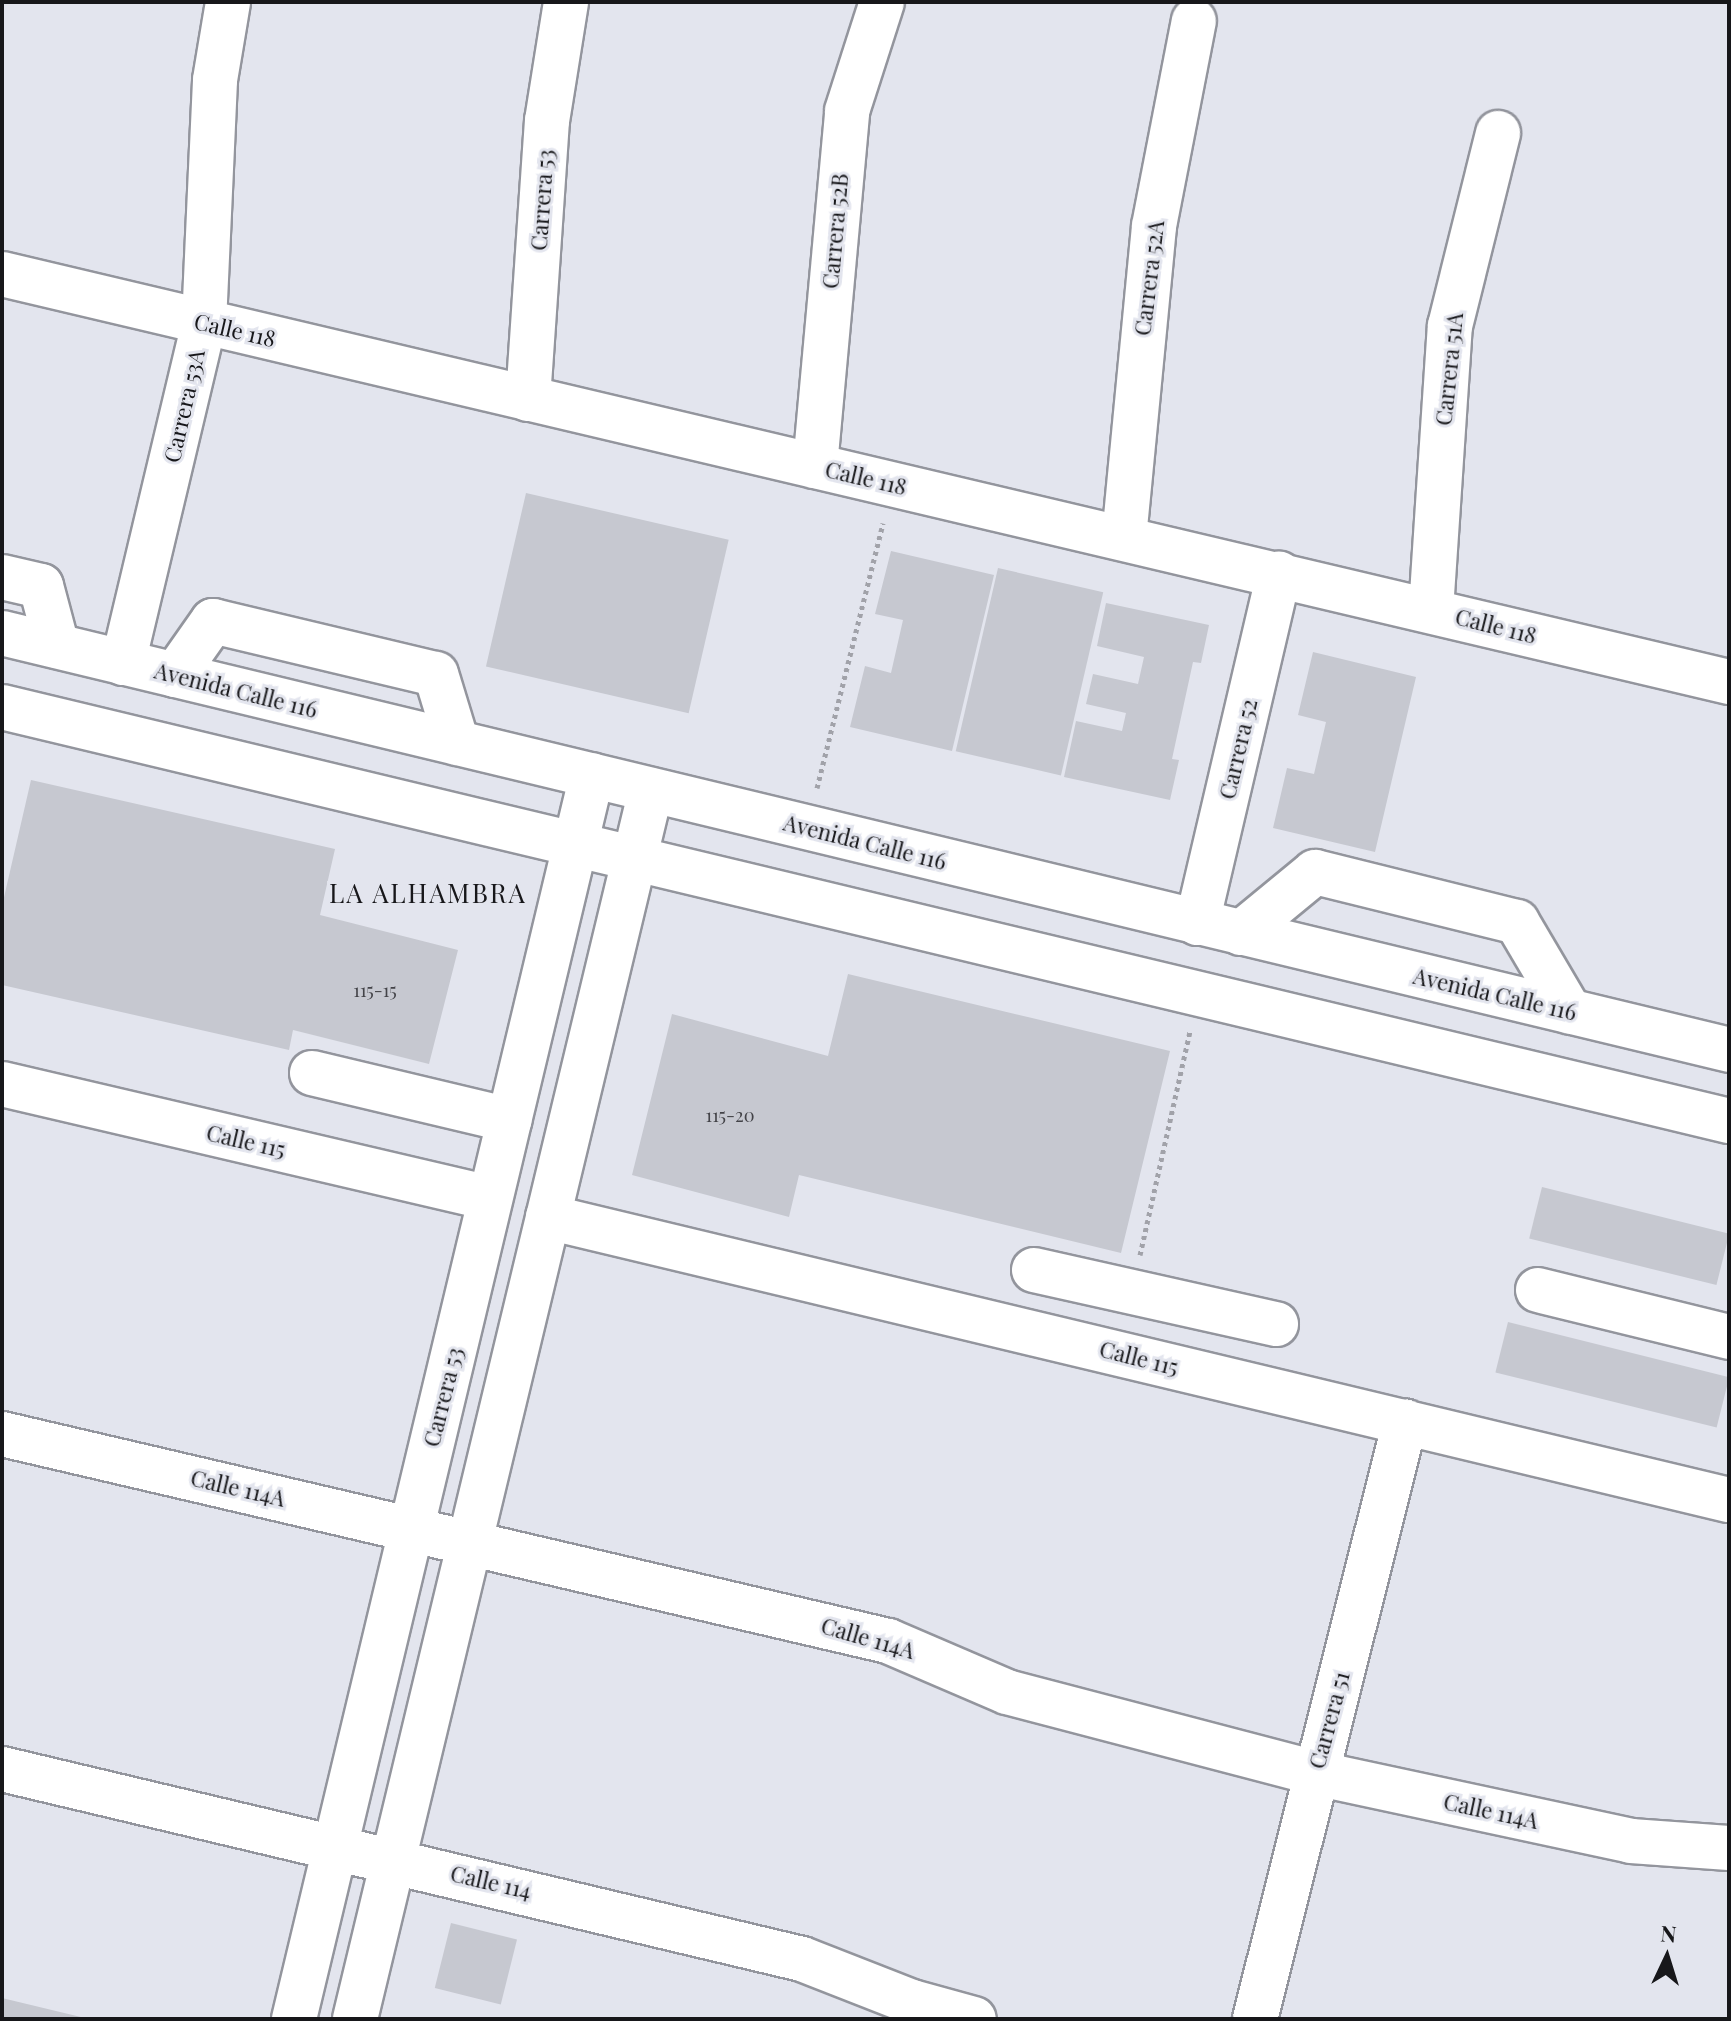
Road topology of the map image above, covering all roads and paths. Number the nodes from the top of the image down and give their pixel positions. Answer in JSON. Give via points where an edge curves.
{"nodes":[{"id":1,"x":228,"y":2,"type":"edge"},
{"id":2,"x":566,"y":2,"type":"edge"},
{"id":3,"x":882,"y":2,"type":"edge"},
{"id":4,"x":1194,"y":21,"type":"dead end"},
{"id":5,"x":1498,"y":133,"type":"dead end"},
{"id":6,"x":2,"y":274,"type":"edge"},
{"id":7,"x":204,"y":323,"type":"junction"},
{"id":8,"x":528,"y":399,"type":"junction"},
{"id":9,"x":815,"y":466,"type":"junction"},
{"id":10,"x":892,"y":484,"type":"junction"},
{"id":11,"x":1124,"y":538,"type":"junction"},
{"id":12,"x":1279,"y":574,"type":"junction"},
{"id":13,"x":2,"y":577,"type":"edge"},
{"id":14,"x":1431,"y":610,"type":"junction"},
{"id":15,"x":2,"y":633,"type":"edge"},
{"id":16,"x":57,"y":646,"type":"junction"},
{"id":17,"x":123,"y":663,"type":"junction"},
{"id":18,"x":175,"y":675,"type":"junction"},
{"id":19,"x":1729,"y":682,"type":"edge"},
{"id":20,"x":2,"y":707,"type":"edge"},
{"id":21,"x":457,"y":743,"type":"junction"},
{"id":22,"x":592,"y":775,"type":"junction"},
{"id":23,"x":651,"y":790,"type":"junction"},
{"id":24,"x":807,"y":828,"type":"junction"},
{"id":25,"x":575,"y":845,"type":"junction"},
{"id":26,"x":635,"y":860,"type":"junction"},
{"id":27,"x":1197,"y":923,"type":"junction"},
{"id":28,"x":1241,"y":933,"type":"junction"},
{"id":29,"x":1199,"y":995,"type":"junction"},
{"id":30,"x":1570,"y":1012,"type":"junction"},
{"id":31,"x":1729,"y":1050,"type":"edge"},
{"id":32,"x":312,"y":1073,"type":"dead end"},
{"id":33,"x":2,"y":1084,"type":"edge"},
{"id":34,"x":509,"y":1120,"type":"junction"},
{"id":35,"x":1729,"y":1121,"type":"edge"},
{"id":36,"x":490,"y":1198,"type":"junction"},
{"id":37,"x":548,"y":1217,"type":"junction"},
{"id":38,"x":1034,"y":1270,"type":"dead end"},
{"id":39,"x":1118,"y":1289,"type":"junction"},
{"id":40,"x":1538,"y":1290,"type":"dead end"},
{"id":41,"x":1276,"y":1324,"type":"dead end"},
{"id":42,"x":1729,"y":1337,"type":"edge"},
{"id":43,"x":1088,"y":1346,"type":"junction"},
{"id":44,"x":1405,"y":1422,"type":"junction"},
{"id":45,"x":2,"y":1434,"type":"edge"},
{"id":46,"x":1729,"y":1500,"type":"edge"},
{"id":47,"x":411,"y":1528,"type":"junction"},
{"id":48,"x":470,"y":1541,"type":"junction"},
{"id":49,"x":2,"y":1769,"type":"edge"},
{"id":50,"x":1315,"y":1773,"type":"junction"},
{"id":51,"x":334,"y":1846,"type":"junction"},
{"id":52,"x":1729,"y":1848,"type":"edge"},
{"id":53,"x":393,"y":1860,"type":"junction"},
{"id":54,"x":294,"y":2019,"type":"edge"},
{"id":55,"x":355,"y":2019,"type":"edge"},
{"id":56,"x":974,"y":2019,"type":"edge"},
{"id":57,"x":1255,"y":2019,"type":"edge"}],
"edges":[{"from":1,"to":7,"type":"street","name":"Carrera 53A","via":[[215,80]]},
{"from":2,"to":8,"type":"street","name":"Carrera 53","via":[[547,121]]},
{"from":3,"to":9,"type":"street","name":"Carrera 52B","via":[[847,111]]},
{"from":4,"to":11,"type":"street","name":"Carrera 52A","via":[[1154,226]]},
{"from":5,"to":14,"type":"street","name":"Carrera 51A","via":[[1450,326]]},
{"from":6,"to":7,"type":"street","name":"Calle 118"},
{"from":7,"to":8,"type":"street","name":"Calle 118"},
{"from":7,"to":17,"type":"street","name":"Carrera 53A"},
{"from":8,"to":9,"type":"street","name":"Calle 118"},
{"from":9,"to":10,"type":"street","name":"Calle 118"},
{"from":10,"to":11,"type":"street","name":"Calle 118"},
{"from":10,"to":24,"type":"path"},
{"from":11,"to":12,"type":"street","name":"Calle 118"},
{"from":12,"to":14,"type":"street","name":"Calle 118"},
{"from":12,"to":27,"type":"street","name":"Carrera 52"},
{"from":13,"to":16,"type":"street","via":[[41,586]]},
{"from":14,"to":19,"type":"street","name":"Calle 118"},
{"from":15,"to":16,"type":"street","name":"Avenida Calle 116"},
{"from":16,"to":17,"type":"street","name":"Avenida Calle 116"},
{"from":17,"to":18,"type":"street","name":"Avenida Calle 116"},
{"from":18,"to":21,"type":"street","name":"Avenida Calle 116"},
{"from":18,"to":21,"type":"street","via":[[213,621],[436,674]]},
{"from":20,"to":25,"type":"street"},
{"from":21,"to":22,"type":"street","name":"Avenida Calle 116"},
{"from":22,"to":23,"type":"street","name":"Avenida Calle 116"},
{"from":22,"to":25,"type":"street","name":"Carrera 53"},
{"from":23,"to":24,"type":"street","name":"Avenida Calle 116"},
{"from":23,"to":26,"type":"street"},
{"from":24,"to":27,"type":"street","name":"Avenida Calle 116"},
{"from":25,"to":26,"type":"street"},
{"from":25,"to":34,"type":"street","name":"Carrera 53"},
{"from":26,"to":29,"type":"street"},
{"from":26,"to":37,"type":"street"},
{"from":27,"to":28,"type":"street","name":"Avenida Calle 116"},
{"from":28,"to":30,"type":"street","name":"Avenida Calle 116"},
{"from":28,"to":30,"type":"street","via":[[1315,872],[1517,922]]},
{"from":29,"to":35,"type":"street"},
{"from":29,"to":39,"type":"path"},
{"from":30,"to":31,"type":"street","name":"Avenida Calle 116"},
{"from":32,"to":34,"type":"street"},
{"from":33,"to":36,"type":"street","name":"Calle 115"},
{"from":34,"to":36,"type":"street","name":"Carrera 53"},
{"from":36,"to":47,"type":"street","name":"Carrera 53"},
{"from":37,"to":43,"type":"street","name":"Calle 115"},
{"from":37,"to":48,"type":"street"},
{"from":38,"to":39,"type":"street"},
{"from":39,"to":41,"type":"street"},
{"from":39,"to":43,"type":"street"},
{"from":40,"to":42,"type":"street"},
{"from":43,"to":44,"type":"street","name":"Calle 115"},
{"from":44,"to":46,"type":"street","name":"Calle 115"},
{"from":44,"to":50,"type":"street","name":"Carrera 51"},
{"from":45,"to":47,"type":"street","name":"Calle 114A"},
{"from":47,"to":48,"type":"street","name":"Calle 114A"},
{"from":47,"to":51,"type":"street","name":"Carrera 53"},
{"from":48,"to":50,"type":"street","name":"Calle 114A","via":[[888,1641],[1007,1692]]},
{"from":48,"to":53,"type":"street"},
{"from":49,"to":51,"type":"street","name":"Calle 114"},
{"from":50,"to":52,"type":"street","name":"Calle 114A","via":[[1631,1841]]},
{"from":50,"to":57,"type":"street","name":"Carrera 51"},
{"from":51,"to":53,"type":"street","name":"Calle 114"},
{"from":51,"to":54,"type":"street","name":"Carrera 53"},
{"from":53,"to":55,"type":"street"},
{"from":53,"to":56,"type":"street","name":"Calle 114","via":[[802,1959],[912,2002]]}]}
